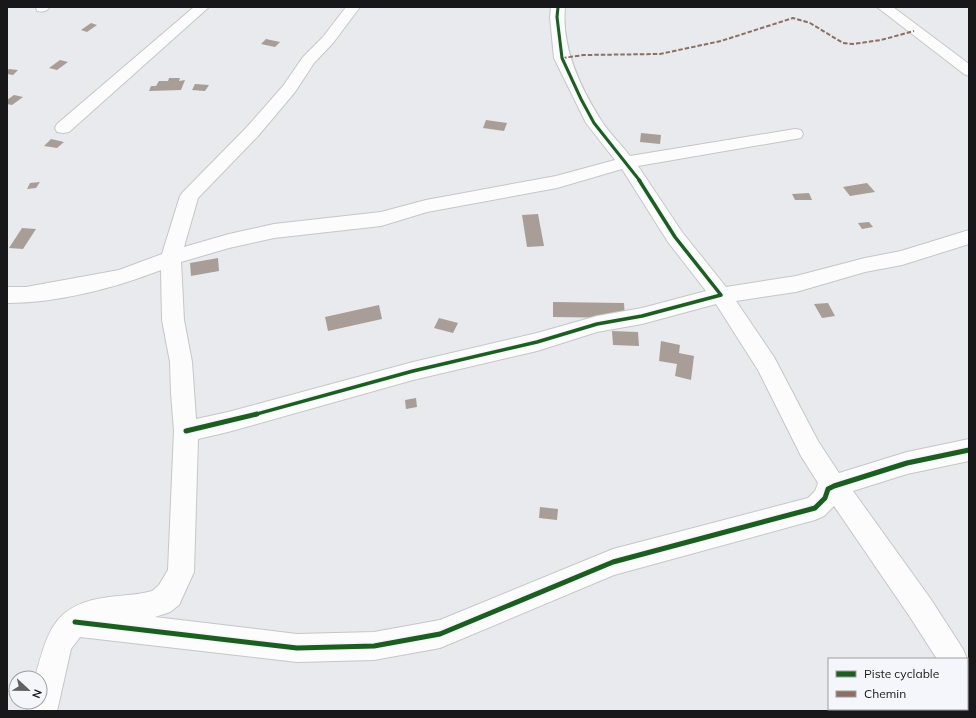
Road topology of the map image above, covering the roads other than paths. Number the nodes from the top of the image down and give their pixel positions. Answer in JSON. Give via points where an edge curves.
{"nodes":[{"id":1,"x":202,"y":7,"type":"edge"},
{"id":2,"x":558,"y":7,"type":"edge"},
{"id":3,"x":884,"y":7,"type":"edge"},
{"id":4,"x":349,"y":8,"type":"edge"},
{"id":5,"x":969,"y":71,"type":"edge"},
{"id":6,"x":63,"y":128,"type":"dead end"},
{"id":7,"x":795,"y":134,"type":"dead end"},
{"id":8,"x":626,"y":162,"type":"junction"},
{"id":9,"x":969,"y":237,"type":"edge"},
{"id":10,"x":171,"y":258,"type":"junction"},
{"id":11,"x":7,"y":295,"type":"edge"},
{"id":12,"x":721,"y":295,"type":"junction"},
{"id":13,"x":186,"y":431,"type":"junction"},
{"id":14,"x":969,"y":450,"type":"edge"},
{"id":15,"x":834,"y":486,"type":"junction"},
{"id":16,"x":75,"y":622,"type":"junction"},
{"id":17,"x":952,"y":658,"type":"edge"},
{"id":18,"x":42,"y":711,"type":"edge"}],
"edges":[{"from":1,"to":6,"type":"street"},
{"from":2,"to":8,"type":"street","via":[[562,58],[594,123]]},
{"from":3,"to":5,"type":"street"},
{"from":4,"to":10,"type":"street","via":[[328,40],[308,60],[289,89],[252,132],[192,192],[186,203]]},
{"from":7,"to":8,"type":"street"},
{"from":8,"to":10,"type":"street","via":[[557,182],[426,206],[381,219],[274,232],[229,241]]},
{"from":8,"to":12,"type":"street","via":[[651,196],[675,237]]},
{"from":9,"to":12,"type":"street","via":[[902,258],[865,265],[796,284]]},
{"from":10,"to":11,"type":"street","via":[[122,276],[92,283]]},
{"from":10,"to":13,"type":"street","via":[[173,320],[181,362]]},
{"from":12,"to":13,"type":"street","via":[[642,316],[597,324],[537,342],[413,371],[228,422]]},
{"from":12,"to":15,"type":"street","via":[[780,387],[814,456]]},
{"from":13,"to":16,"type":"street","via":[[180,577],[169,595],[160,602],[94,614]]},
{"from":14,"to":15,"type":"street","via":[[907,463]]},
{"from":15,"to":16,"type":"street","via":[[828,489],[825,498],[815,508],[613,562],[440,634],[381,645],[297,648]]},
{"from":15,"to":17,"type":"street","via":[[919,605]]},
{"from":16,"to":18,"type":"street","via":[[65,632],[58,645]]}]}
